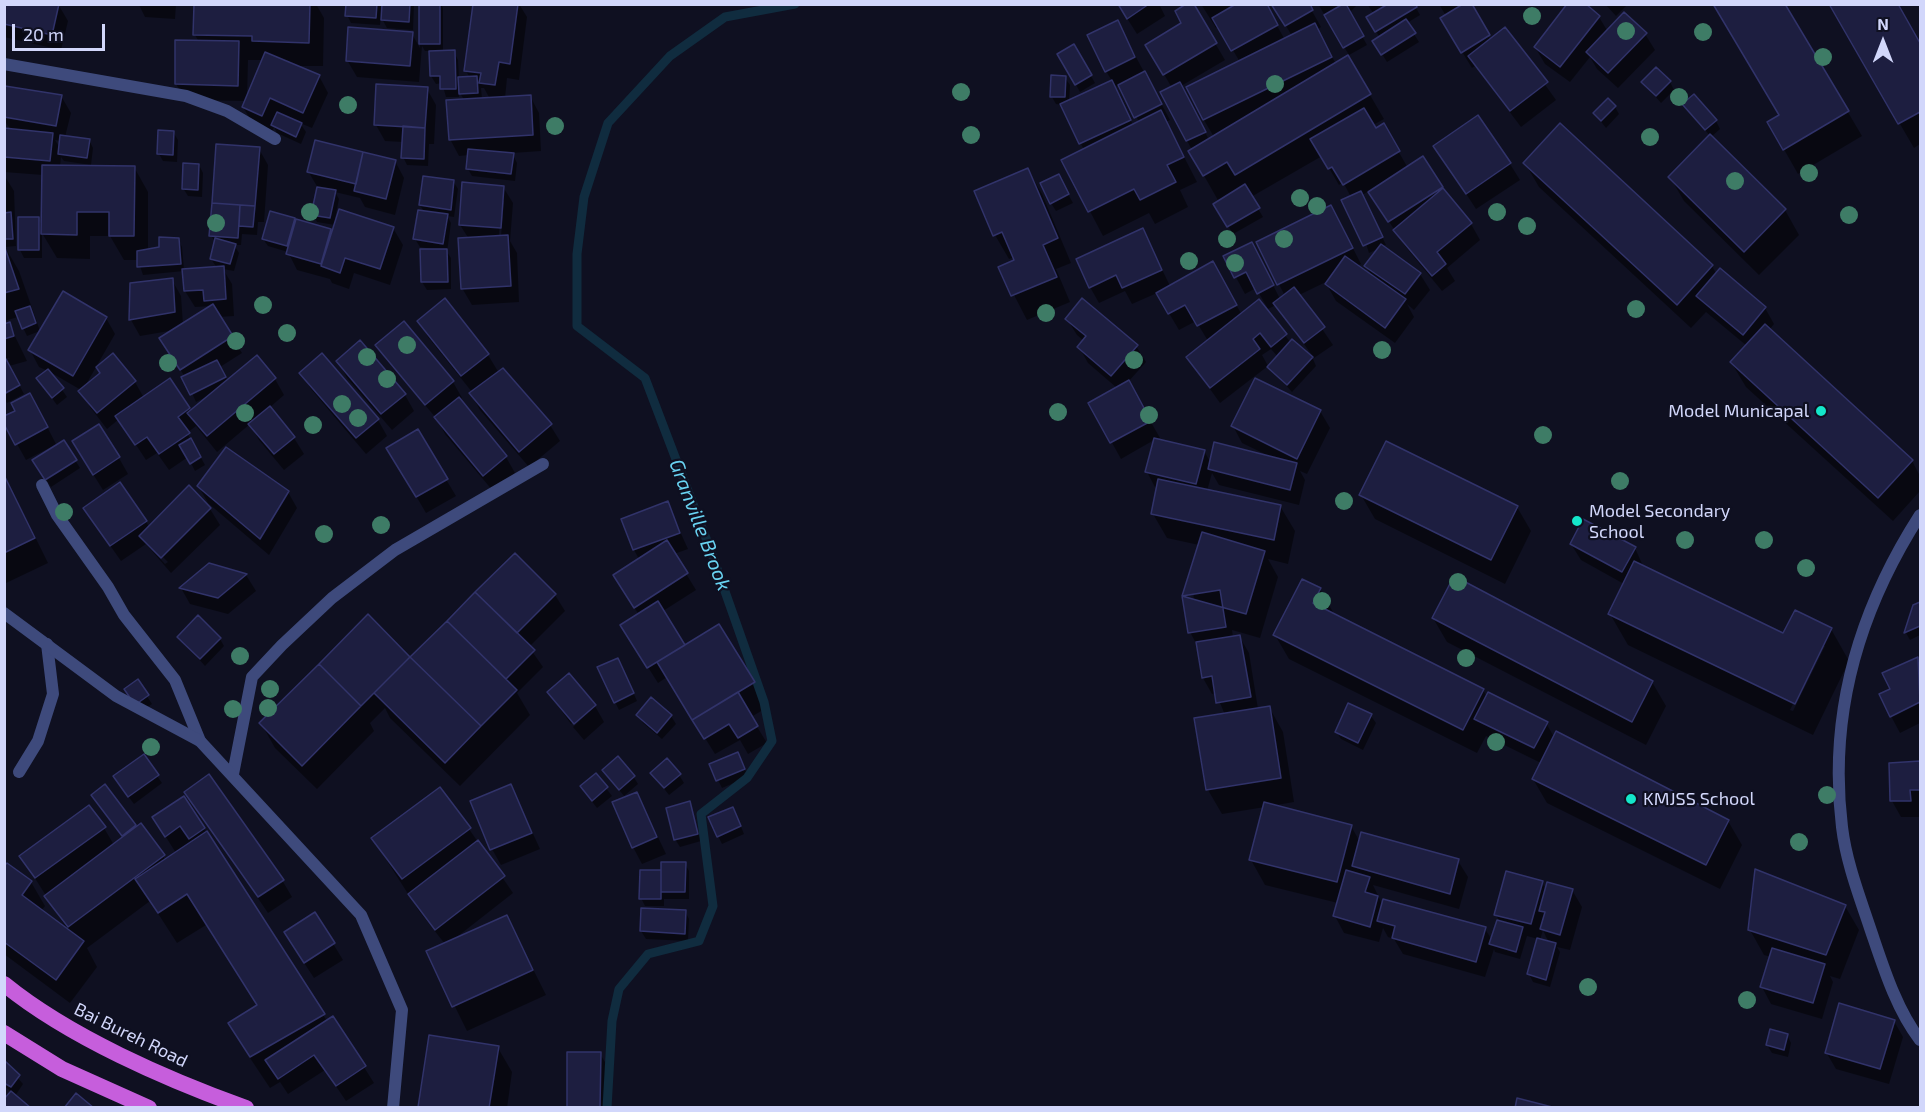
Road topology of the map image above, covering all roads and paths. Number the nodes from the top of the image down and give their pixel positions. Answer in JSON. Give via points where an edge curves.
{"nodes":[{"id":1,"x":4,"y":64,"type":"edge"},
{"id":2,"x":275,"y":139,"type":"dead end"},
{"id":3,"x":543,"y":464,"type":"dead end"},
{"id":4,"x":42,"y":485,"type":"dead end"},
{"id":5,"x":1920,"y":515,"type":"edge"},
{"id":6,"x":4,"y":613,"type":"edge"},
{"id":7,"x":47,"y":644,"type":"junction"},
{"id":8,"x":200,"y":741,"type":"junction"},
{"id":9,"x":19,"y":772,"type":"dead end"},
{"id":10,"x":233,"y":774,"type":"junction"},
{"id":11,"x":4,"y":984,"type":"edge"},
{"id":12,"x":4,"y":1033,"type":"edge"},
{"id":13,"x":1920,"y":1040,"type":"edge"},
{"id":14,"x":149,"y":1107,"type":"edge"},
{"id":15,"x":246,"y":1107,"type":"edge"},
{"id":16,"x":393,"y":1107,"type":"edge"}],
"edges":[{"from":1,"to":2,"type":"street","via":[[186,96],[227,111]]},
{"from":3,"to":10,"type":"street","via":[[395,550],[333,598],[282,645],[252,677]]},
{"from":4,"to":8,"type":"street","via":[[57,515],[124,615],[175,680]]},
{"from":5,"to":13,"type":"street","via":[[1896,553],[1865,622],[1842,704],[1839,784],[1842,828],[1853,877],[1908,1024]]},
{"from":6,"to":7,"type":"street"},
{"from":7,"to":8,"type":"street","via":[[116,696]]},
{"from":7,"to":9,"type":"street","via":[[54,694],[38,741]]},
{"from":8,"to":10,"type":"street"},
{"from":10,"to":16,"type":"street","via":[[361,915],[402,1010]]},
{"from":11,"to":15,"type":"highway","name":"Bai Bureh Road","via":[[34,1008],[119,1053]]},
{"from":12,"to":14,"type":"highway","via":[[62,1069]]}]}
